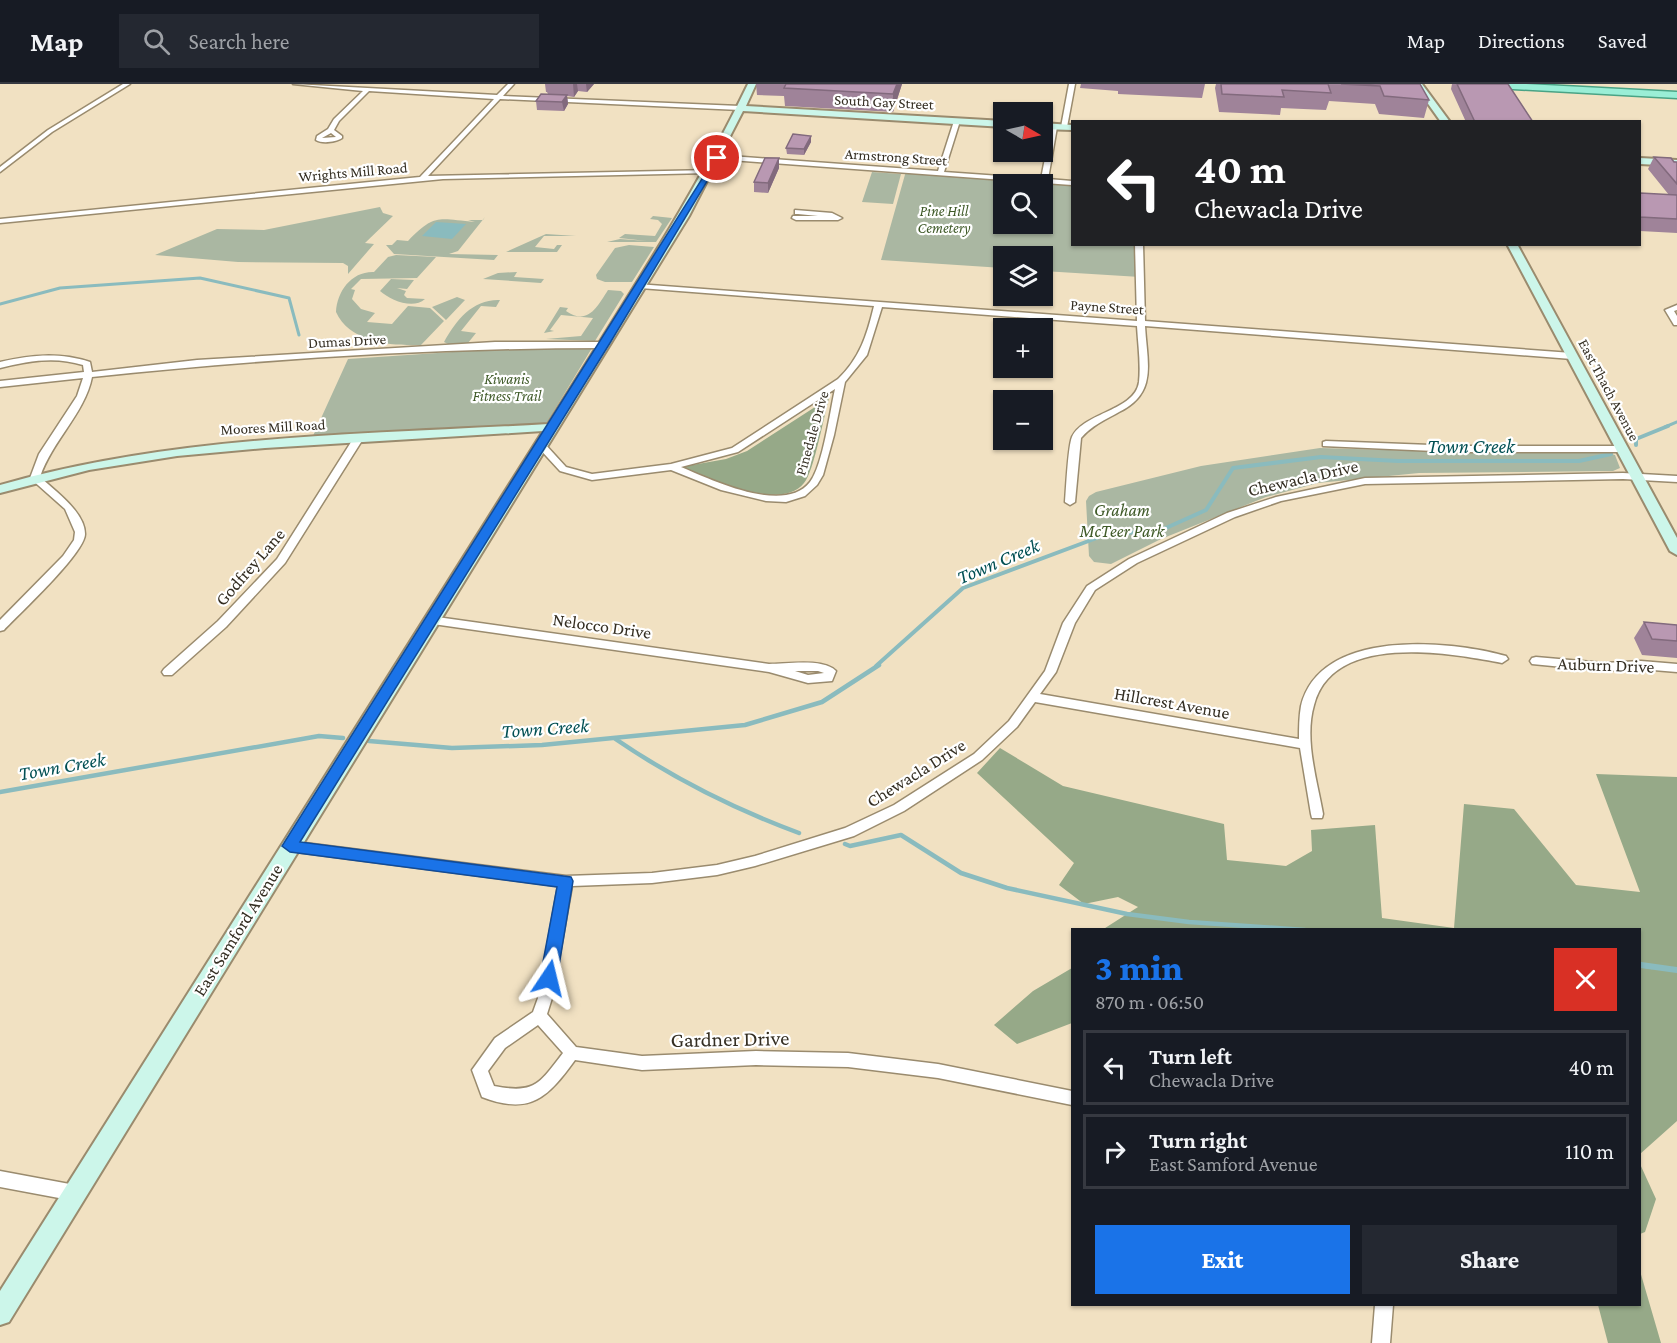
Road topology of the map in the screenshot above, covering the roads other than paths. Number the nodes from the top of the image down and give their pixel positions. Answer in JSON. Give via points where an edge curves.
{"nodes":[{"id":1,"x":127,"y":84,"type":"edge"},
{"id":2,"x":296,"y":84,"type":"edge"},
{"id":3,"x":511,"y":84,"type":"edge"},
{"id":4,"x":752,"y":84,"type":"edge"},
{"id":5,"x":1072,"y":84,"type":"edge"},
{"id":6,"x":1418,"y":84,"type":"edge"},
{"id":7,"x":1478,"y":84,"type":"edge"},
{"id":8,"x":1554,"y":84,"type":"edge"},
{"id":9,"x":367,"y":90,"type":"junction"},
{"id":10,"x":1677,"y":93,"type":"edge"},
{"id":11,"x":498,"y":96,"type":"junction"},
{"id":12,"x":740,"y":108,"type":"junction"},
{"id":13,"x":1445,"y":120,"type":"edge"},
{"id":14,"x":957,"y":121,"type":"junction"},
{"id":15,"x":993,"y":123,"type":"edge"},
{"id":16,"x":1054,"y":126,"type":"joint"},
{"id":17,"x":1068,"y":127,"type":"edge"},
{"id":18,"x":331,"y":130,"type":"dead end"},
{"id":19,"x":717,"y":158,"type":"junction"},
{"id":20,"x":1641,"y":161,"type":"edge"},
{"id":21,"x":1677,"y":163,"type":"edge"},
{"id":22,"x":0,"y":170,"type":"edge"},
{"id":23,"x":710,"y":171,"type":"junction"},
{"id":24,"x":940,"y":174,"type":"junction"},
{"id":25,"x":1045,"y":174,"type":"edge"},
{"id":26,"x":993,"y":178,"type":"edge"},
{"id":27,"x":422,"y":179,"type":"junction"},
{"id":28,"x":1053,"y":182,"type":"edge"},
{"id":29,"x":1071,"y":183,"type":"edge"},
{"id":30,"x":0,"y":221,"type":"edge"},
{"id":31,"x":1139,"y":246,"type":"edge"},
{"id":32,"x":1513,"y":246,"type":"edge"},
{"id":33,"x":640,"y":286,"type":"junction"},
{"id":34,"x":879,"y":304,"type":"junction"},
{"id":35,"x":1677,"y":308,"type":"edge"},
{"id":36,"x":1140,"y":322,"type":"junction"},
{"id":37,"x":1677,"y":323,"type":"edge"},
{"id":38,"x":604,"y":345,"type":"junction"},
{"id":39,"x":1572,"y":356,"type":"junction"},
{"id":40,"x":0,"y":365,"type":"edge"},
{"id":41,"x":91,"y":374,"type":"junction"},
{"id":42,"x":841,"y":381,"type":"junction"},
{"id":43,"x":0,"y":384,"type":"edge"},
{"id":44,"x":553,"y":427,"type":"junction"},
{"id":45,"x":358,"y":439,"type":"junction"},
{"id":46,"x":1326,"y":444,"type":"dead end"},
{"id":47,"x":541,"y":445,"type":"junction"},
{"id":48,"x":1621,"y":449,"type":"junction"},
{"id":49,"x":671,"y":467,"type":"junction"},
{"id":50,"x":1637,"y":476,"type":"junction"},
{"id":51,"x":35,"y":478,"type":"junction"},
{"id":52,"x":1677,"y":479,"type":"edge"},
{"id":53,"x":0,"y":489,"type":"edge"},
{"id":54,"x":1070,"y":502,"type":"dead end"},
{"id":55,"x":1677,"y":551,"type":"edge"},
{"id":56,"x":430,"y":620,"type":"junction"},
{"id":57,"x":0,"y":627,"type":"edge"},
{"id":58,"x":1502,"y":659,"type":"dead end"},
{"id":59,"x":1536,"y":661,"type":"dead end"},
{"id":60,"x":769,"y":668,"type":"dead end"},
{"id":61,"x":1677,"y":668,"type":"edge"},
{"id":62,"x":168,"y":672,"type":"dead end"},
{"id":63,"x":1033,"y":698,"type":"junction"},
{"id":64,"x":1305,"y":744,"type":"junction"},
{"id":65,"x":1317,"y":814,"type":"dead end"},
{"id":66,"x":290,"y":846,"type":"junction"},
{"id":67,"x":566,"y":881,"type":"junction"},
{"id":68,"x":540,"y":1016,"type":"junction"},
{"id":69,"x":572,"y":1053,"type":"junction"},
{"id":70,"x":1071,"y":1098,"type":"edge"},
{"id":71,"x":0,"y":1179,"type":"edge"},
{"id":72,"x":75,"y":1192,"type":"junction"},
{"id":73,"x":1383,"y":1306,"type":"edge"},
{"id":74,"x":0,"y":1313,"type":"edge"},
{"id":75,"x":1381,"y":1343,"type":"edge"}],
"edges":[{"from":1,"to":22,"type":"street","via":[[50,131]]},
{"from":2,"to":9,"type":"street","name":"South Gay Street"},
{"from":3,"to":11,"type":"street"},
{"from":4,"to":12,"type":"street","name":"East Samford Avenue"},
{"from":5,"to":17,"type":"street"},
{"from":6,"to":13,"type":"street"},
{"from":7,"to":10,"type":"main road"},
{"from":8,"to":10,"type":"main road"},
{"from":9,"to":11,"type":"street","name":"South Gay Street"},
{"from":9,"to":18,"type":"street"},
{"from":11,"to":12,"type":"street","name":"South Gay Street"},
{"from":11,"to":27,"type":"street"},
{"from":12,"to":14,"type":"street","name":"South Gay Street"},
{"from":12,"to":19,"type":"street","name":"East Samford Avenue"},
{"from":14,"to":15,"type":"street","name":"South Gay Street"},
{"from":14,"to":24,"type":"street"},
{"from":16,"to":17,"type":"street"},
{"from":16,"to":25,"type":"street"},
{"from":19,"to":23,"type":"street","name":"East Samford Avenue"},
{"from":19,"to":24,"type":"street","name":"Armstrong Street"},
{"from":20,"to":21,"type":"street"},
{"from":23,"to":27,"type":"street","name":"Wrights Mill Road","via":[[484,174]]},
{"from":23,"to":33,"type":"street","name":"East Samford Avenue"},
{"from":24,"to":26,"type":"street","name":"Armstrong Street"},
{"from":27,"to":30,"type":"street","name":"Wrights Mill Road"},
{"from":28,"to":29,"type":"street","name":"Armstrong Street"},
{"from":31,"to":36,"type":"street"},
{"from":32,"to":39,"type":"street","name":"East Thach Avenue"},
{"from":33,"to":34,"type":"street","name":"Payne Street"},
{"from":33,"to":38,"type":"street","name":"East Samford Avenue"},
{"from":34,"to":36,"type":"street","name":"Payne Street"},
{"from":34,"to":42,"type":"street","name":"Pinedale Drive","via":[[861,361]]},
{"from":35,"to":37,"type":"street","via":[[1669,310]]},
{"from":36,"to":39,"type":"street","name":"Payne Street"},
{"from":36,"to":54,"type":"street","via":[[1143,384],[1138,397],[1080,432],[1074,445]]},
{"from":38,"to":41,"type":"street","name":"Dumas Drive","via":[[495,345],[197,363]]},
{"from":38,"to":44,"type":"street","name":"East Samford Avenue"},
{"from":39,"to":48,"type":"street","name":"East Thach Avenue"},
{"from":40,"to":41,"type":"street","via":[[60,357],[87,364]]},
{"from":41,"to":43,"type":"street","name":"Dumas Drive"},
{"from":41,"to":51,"type":"street","via":[[86,390],[44,454]]},
{"from":42,"to":49,"type":"street","name":"Pinedale Drive","via":[[735,450]]},
{"from":42,"to":49,"type":"street","name":"Pinedale Drive","via":[[817,478],[805,492],[765,499]]},
{"from":44,"to":45,"type":"street","name":"Moores Mill Road"},
{"from":44,"to":47,"type":"street","name":"East Samford Avenue"},
{"from":45,"to":51,"type":"street","name":"Moores Mill Road","via":[[215,446],[148,454]]},
{"from":45,"to":62,"type":"street","name":"Godfrey Lane","via":[[280,561],[222,624]]},
{"from":46,"to":48,"type":"street"},
{"from":47,"to":49,"type":"street","name":"Pinedale Drive","via":[[563,469],[592,477]]},
{"from":47,"to":56,"type":"street","name":"East Samford Avenue"},
{"from":48,"to":50,"type":"street","name":"East Thach Avenue"},
{"from":50,"to":52,"type":"street","name":"Chewacla Drive"},
{"from":50,"to":55,"type":"street","name":"East Thach Avenue"},
{"from":50,"to":63,"type":"street","name":"Chewacla Drive","via":[[1365,481],[1279,498],[1231,515],[1133,561],[1091,588],[1069,623],[1050,672]]},
{"from":51,"to":53,"type":"street","name":"Moores Mill Road"},
{"from":51,"to":57,"type":"street","via":[[69,508],[80,531],[79,540],[67,558]]},
{"from":56,"to":60,"type":"street","name":"Nelocco Drive"},
{"from":56,"to":66,"type":"street","name":"East Samford Avenue"},
{"from":58,"to":64,"type":"street","via":[[1462,651],[1403,648],[1371,652],[1344,662],[1324,676],[1310,696]]},
{"from":59,"to":61,"type":"street","name":"Auburn Drive"},
{"from":63,"to":64,"type":"street","name":"Hillcrest Avenue"},
{"from":63,"to":67,"type":"street","name":"Chewacla Drive","via":[[1013,724],[978,757],[899,808],[849,832],[813,846],[717,870],[652,878]]},
{"from":64,"to":65,"type":"street"},
{"from":66,"to":67,"type":"street","name":"Chewacla Drive"},
{"from":66,"to":72,"type":"street","name":"East Samford Avenue"},
{"from":67,"to":68,"type":"street"},
{"from":68,"to":69,"type":"street"},
{"from":68,"to":69,"type":"street","via":[[500,1043],[480,1070],[488,1092],[515,1098],[541,1092]]},
{"from":69,"to":70,"type":"street","name":"Gardner Drive","via":[[642,1063],[756,1058],[848,1060],[938,1071]]},
{"from":71,"to":72,"type":"street"},
{"from":72,"to":74,"type":"street","name":"East Samford Avenue"},
{"from":73,"to":75,"type":"street"}]}
